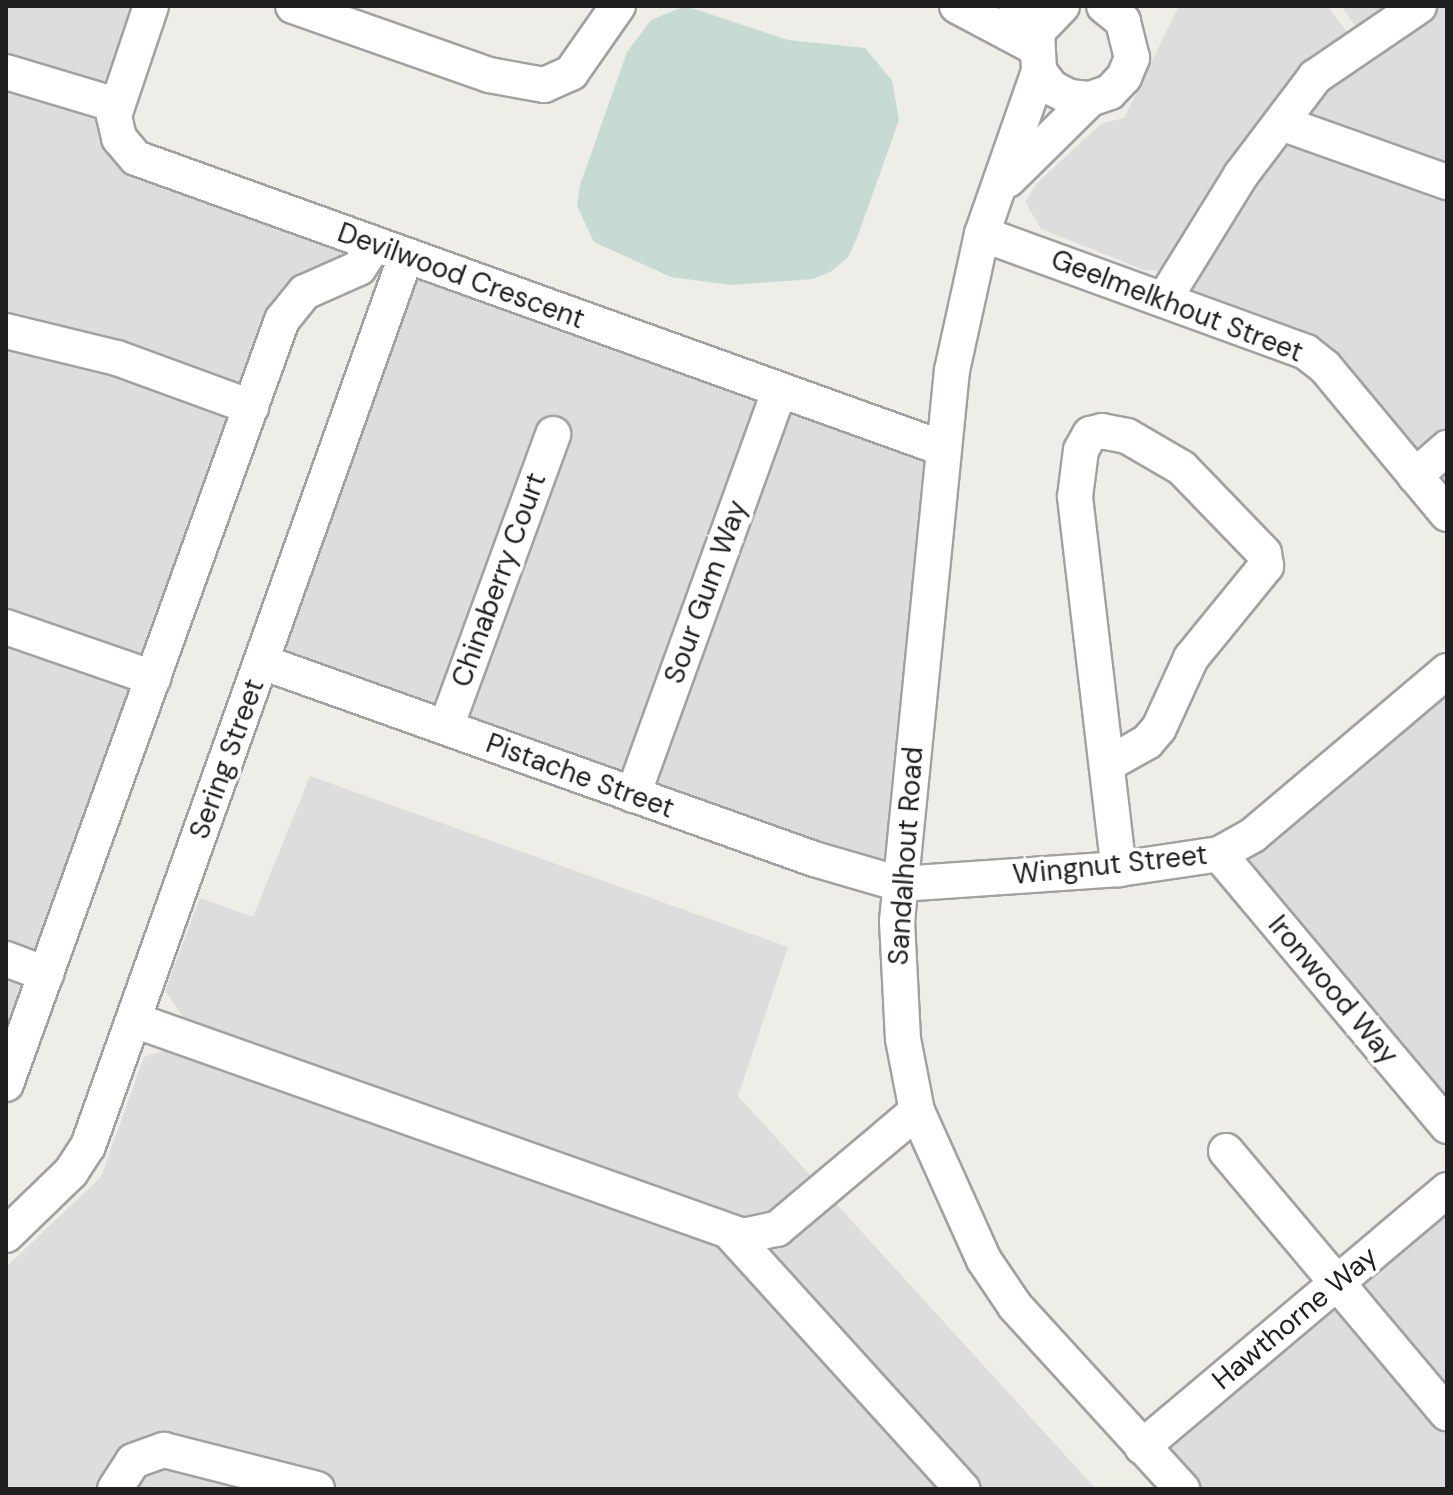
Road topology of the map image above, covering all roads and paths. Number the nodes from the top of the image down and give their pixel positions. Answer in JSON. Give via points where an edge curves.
{"nodes":[{"id":1,"x":151,"y":6,"type":"edge"},
{"id":2,"x":293,"y":6,"type":"edge"},
{"id":3,"x":618,"y":6,"type":"edge"},
{"id":4,"x":957,"y":6,"type":"edge"},
{"id":5,"x":1016,"y":6,"type":"edge"},
{"id":6,"x":1104,"y":6,"type":"edge"},
{"id":7,"x":1143,"y":6,"type":"edge"},
{"id":8,"x":1419,"y":6,"type":"edge"},
{"id":9,"x":1060,"y":7,"type":"edge"},
{"id":10,"x":1131,"y":38,"type":"junction"},
{"id":11,"x":1036,"y":59,"type":"junction"},
{"id":12,"x":6,"y":72,"type":"edge"},
{"id":13,"x":1090,"y":99,"type":"junction"},
{"id":14,"x":116,"y":105,"type":"junction"},
{"id":15,"x":1281,"y":123,"type":"junction"},
{"id":16,"x":1447,"y":182,"type":"edge"},
{"id":17,"x":999,"y":189,"type":"junction"},
{"id":18,"x":982,"y":234,"type":"junction"},
{"id":19,"x":374,"y":245,"type":"junction"},
{"id":20,"x":406,"y":256,"type":"junction"},
{"id":21,"x":1165,"y":298,"type":"junction"},
{"id":22,"x":6,"y":331,"type":"edge"},
{"id":23,"x":780,"y":390,"type":"junction"},
{"id":24,"x":251,"y":407,"type":"junction"},
{"id":25,"x":553,"y":434,"type":"dead end"},
{"id":26,"x":942,"y":448,"type":"junction"},
{"id":27,"x":1447,"y":448,"type":"edge"},
{"id":28,"x":1415,"y":476,"type":"junction"},
{"id":29,"x":1447,"y":514,"type":"edge"},
{"id":30,"x":6,"y":627,"type":"edge"},
{"id":31,"x":262,"y":662,"type":"junction"},
{"id":32,"x":1447,"y":671,"type":"edge"},
{"id":33,"x":153,"y":678,"type":"junction"},
{"id":34,"x":446,"y":727,"type":"junction"},
{"id":35,"x":1108,"y":764,"type":"junction"},
{"id":36,"x":633,"y":795,"type":"junction"},
{"id":37,"x":1219,"y":854,"type":"junction"},
{"id":38,"x":1119,"y":869,"type":"junction"},
{"id":39,"x":900,"y":884,"type":"junction"},
{"id":40,"x":6,"y":959,"type":"edge"},
{"id":41,"x":46,"y":974,"type":"junction"},
{"id":42,"x":134,"y":1020,"type":"junction"},
{"id":43,"x":6,"y":1084,"type":"edge"},
{"id":44,"x":917,"y":1111,"type":"junction"},
{"id":45,"x":1447,"y":1126,"type":"edge"},
{"id":46,"x":1226,"y":1151,"type":"dead end"},
{"id":47,"x":1447,"y":1190,"type":"edge"},
{"id":48,"x":6,"y":1235,"type":"edge"},
{"id":49,"x":732,"y":1235,"type":"junction"},
{"id":50,"x":1336,"y":1284,"type":"junction"},
{"id":51,"x":1447,"y":1413,"type":"edge"},
{"id":52,"x":1142,"y":1447,"type":"junction"},
{"id":53,"x":115,"y":1489,"type":"edge"},
{"id":54,"x":317,"y":1489,"type":"edge"},
{"id":55,"x":962,"y":1489,"type":"edge"},
{"id":56,"x":1182,"y":1489,"type":"edge"}],
"edges":[{"from":1,"to":14,"type":"street"},
{"from":2,"to":3,"type":"street","via":[[489,75],[544,85],[571,73]]},
{"from":4,"to":11,"type":"street"},
{"from":5,"to":9,"type":"street"},
{"from":6,"to":10,"type":"street","via":[[1123,21]]},
{"from":7,"to":10,"type":"street"},
{"from":8,"to":15,"type":"street","via":[[1315,77]]},
{"from":9,"to":11,"type":"street","via":[[1045,19]]},
{"from":10,"to":13,"type":"street","via":[[1132,58],[1124,77],[1110,92]]},
{"from":11,"to":13,"type":"street","via":[[1052,88]]},
{"from":11,"to":17,"type":"street"},
{"from":12,"to":14,"type":"street"},
{"from":13,"to":17,"type":"street"},
{"from":14,"to":19,"type":"street","name":"Devilwood Crescent","via":[[119,138],[136,158]]},
{"from":15,"to":16,"type":"street"},
{"from":15,"to":21,"type":"street","via":[[1194,246]]},
{"from":17,"to":18,"type":"street","name":"Sandalhout Road"},
{"from":18,"to":21,"type":"street","name":"Geelmelkhout Street"},
{"from":18,"to":26,"type":"street","name":"Sandalhout Road","via":[[959,334]]},
{"from":19,"to":20,"type":"street","name":"Devilwood Crescent"},
{"from":19,"to":24,"type":"street","via":[[352,274],[314,286],[288,309]]},
{"from":20,"to":23,"type":"street","name":"Devilwood Crescent"},
{"from":20,"to":31,"type":"street","name":"Sering Street"},
{"from":21,"to":28,"type":"street","name":"Geelmelkhout Street","via":[[1316,358]]},
{"from":22,"to":24,"type":"street","via":[[117,358]]},
{"from":23,"to":26,"type":"street","name":"Devilwood Crescent"},
{"from":23,"to":36,"type":"street","name":"Sour Gum Way"},
{"from":24,"to":33,"type":"street"},
{"from":25,"to":34,"type":"street","name":"Chinaberry Court"},
{"from":26,"to":39,"type":"street","name":"Sandalhout Road"},
{"from":27,"to":28,"type":"street"},
{"from":28,"to":29,"type":"street","name":"Geelmelkhout Street"},
{"from":30,"to":33,"type":"street"},
{"from":31,"to":34,"type":"street","name":"Pistache Street"},
{"from":31,"to":42,"type":"street","name":"Sering Street"},
{"from":32,"to":37,"type":"street","name":"Wingnut Street","via":[[1253,835]]},
{"from":33,"to":41,"type":"street"},
{"from":34,"to":36,"type":"street","name":"Pistache Street"},
{"from":35,"to":35,"type":"street","via":[[1147,742],[1159,728],[1191,658],[1266,566],[1264,553],[1182,468],[1127,436],[1102,431],[1090,434],[1081,450],[1075,497]]},
{"from":35,"to":38,"type":"street"},
{"from":36,"to":39,"type":"street","name":"Pistache Street","via":[[867,878]]},
{"from":37,"to":38,"type":"street","name":"Wingnut Street"},
{"from":37,"to":45,"type":"street","name":"Ironwood Way"},
{"from":38,"to":39,"type":"street","name":"Wingnut Street"},
{"from":39,"to":44,"type":"street","name":"Sandalhout Road","via":[[897,979]]},
{"from":40,"to":41,"type":"street"},
{"from":41,"to":43,"type":"street"},
{"from":42,"to":48,"type":"street","name":"Sering Street","via":[[81,1158]]},
{"from":42,"to":49,"type":"street"},
{"from":44,"to":49,"type":"street","via":[[777,1229]]},
{"from":44,"to":52,"type":"street","name":"Sandalhout Road","via":[[958,1210],[999,1283]]},
{"from":46,"to":50,"type":"street"},
{"from":47,"to":50,"type":"street","name":"Hawthorne Way"},
{"from":49,"to":55,"type":"street"},
{"from":50,"to":51,"type":"street"},
{"from":50,"to":52,"type":"street","name":"Hawthorne Way"},
{"from":52,"to":56,"type":"street","name":"Sandalhout Road"},
{"from":53,"to":54,"type":"street","via":[[133,1461],[164,1450]]}]}
